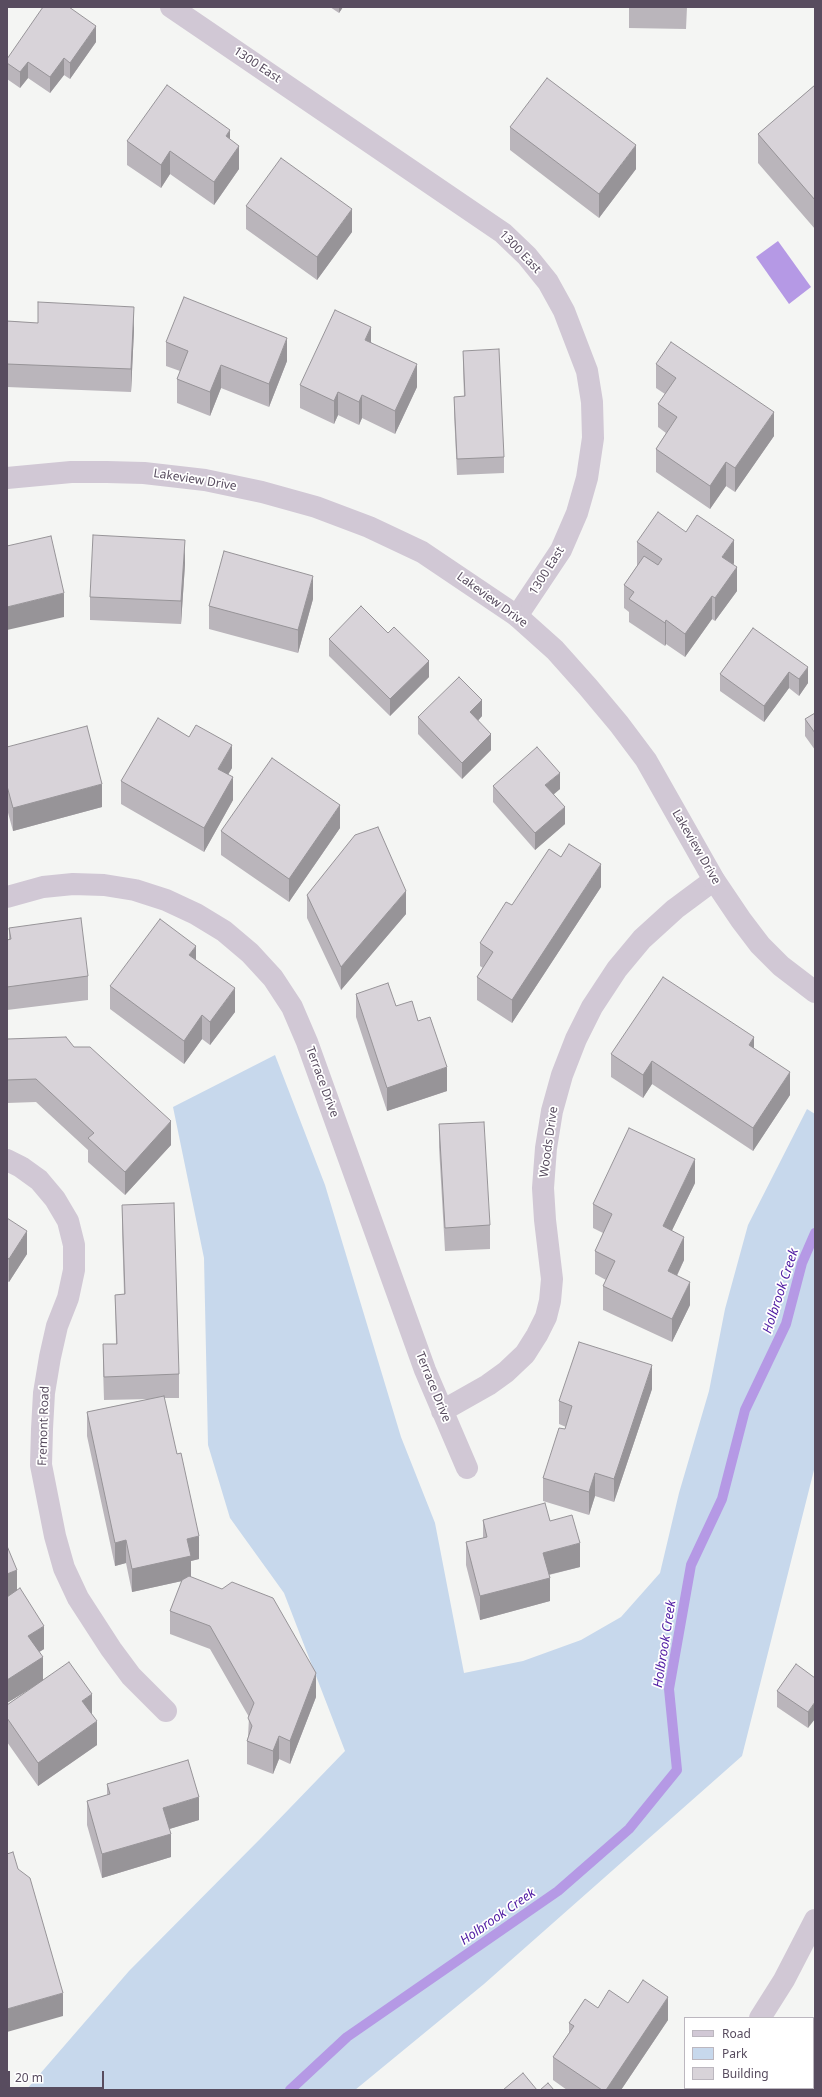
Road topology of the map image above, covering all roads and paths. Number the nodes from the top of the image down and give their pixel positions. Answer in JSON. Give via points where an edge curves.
{"nodes":[{"id":1,"x":172,"y":7,"type":"edge"},
{"id":2,"x":7,"y":478,"type":"edge"},
{"id":3,"x":517,"y":616,"type":"junction"},
{"id":4,"x":714,"y":880,"type":"junction"},
{"id":5,"x":7,"y":898,"type":"edge"},
{"id":6,"x":815,"y":992,"type":"edge"},
{"id":7,"x":7,"y":1160,"type":"edge"},
{"id":8,"x":442,"y":1411,"type":"junction"},
{"id":9,"x":467,"y":1468,"type":"dead end"},
{"id":10,"x":166,"y":1711,"type":"dead end"},
{"id":11,"x":815,"y":1920,"type":"edge"},
{"id":12,"x":808,"y":1951,"type":"edge"},
{"id":13,"x":761,"y":2017,"type":"edge"}],
"edges":[{"from":1,"to":3,"type":"street","name":"1300 East","via":[[503,233],[527,256],[548,282],[564,311],[586,371],[592,402],[593,438],[587,478],[577,513],[561,550]]},
{"from":2,"to":3,"type":"street","name":"Lakeview Drive","via":[[71,472],[144,473],[205,480],[262,492],[316,507],[369,527],[422,552]]},
{"from":3,"to":4,"type":"street","name":"Lakeview Drive","via":[[555,650],[619,724],[646,760]]},
{"from":4,"to":6,"type":"street","name":"Lakeview Drive","via":[[760,945],[781,966]]},
{"from":4,"to":8,"type":"street","name":"Woods Drive","via":[[675,909],[642,939],[617,969],[592,1007],[562,1075],[552,1111],[546,1148],[543,1188],[552,1279],[546,1317],[525,1354],[506,1372]]},
{"from":5,"to":8,"type":"street","name":"Terrace Drive","via":[[42,887],[74,884],[135,890],[166,900],[224,931],[250,953],[272,978],[292,1007],[307,1042]]},
{"from":7,"to":10,"type":"street","name":"Fremont Road","via":[[39,1180],[55,1199],[68,1222],[74,1245],[74,1270],[68,1298],[57,1326],[50,1357],[42,1429],[41,1465],[64,1568],[78,1598],[110,1649],[131,1676]]},
{"from":8,"to":9,"type":"street","name":"Terrace Drive"},
{"from":11,"to":12,"type":"street"},
{"from":12,"to":13,"type":"street","via":[[784,1980]]}]}
